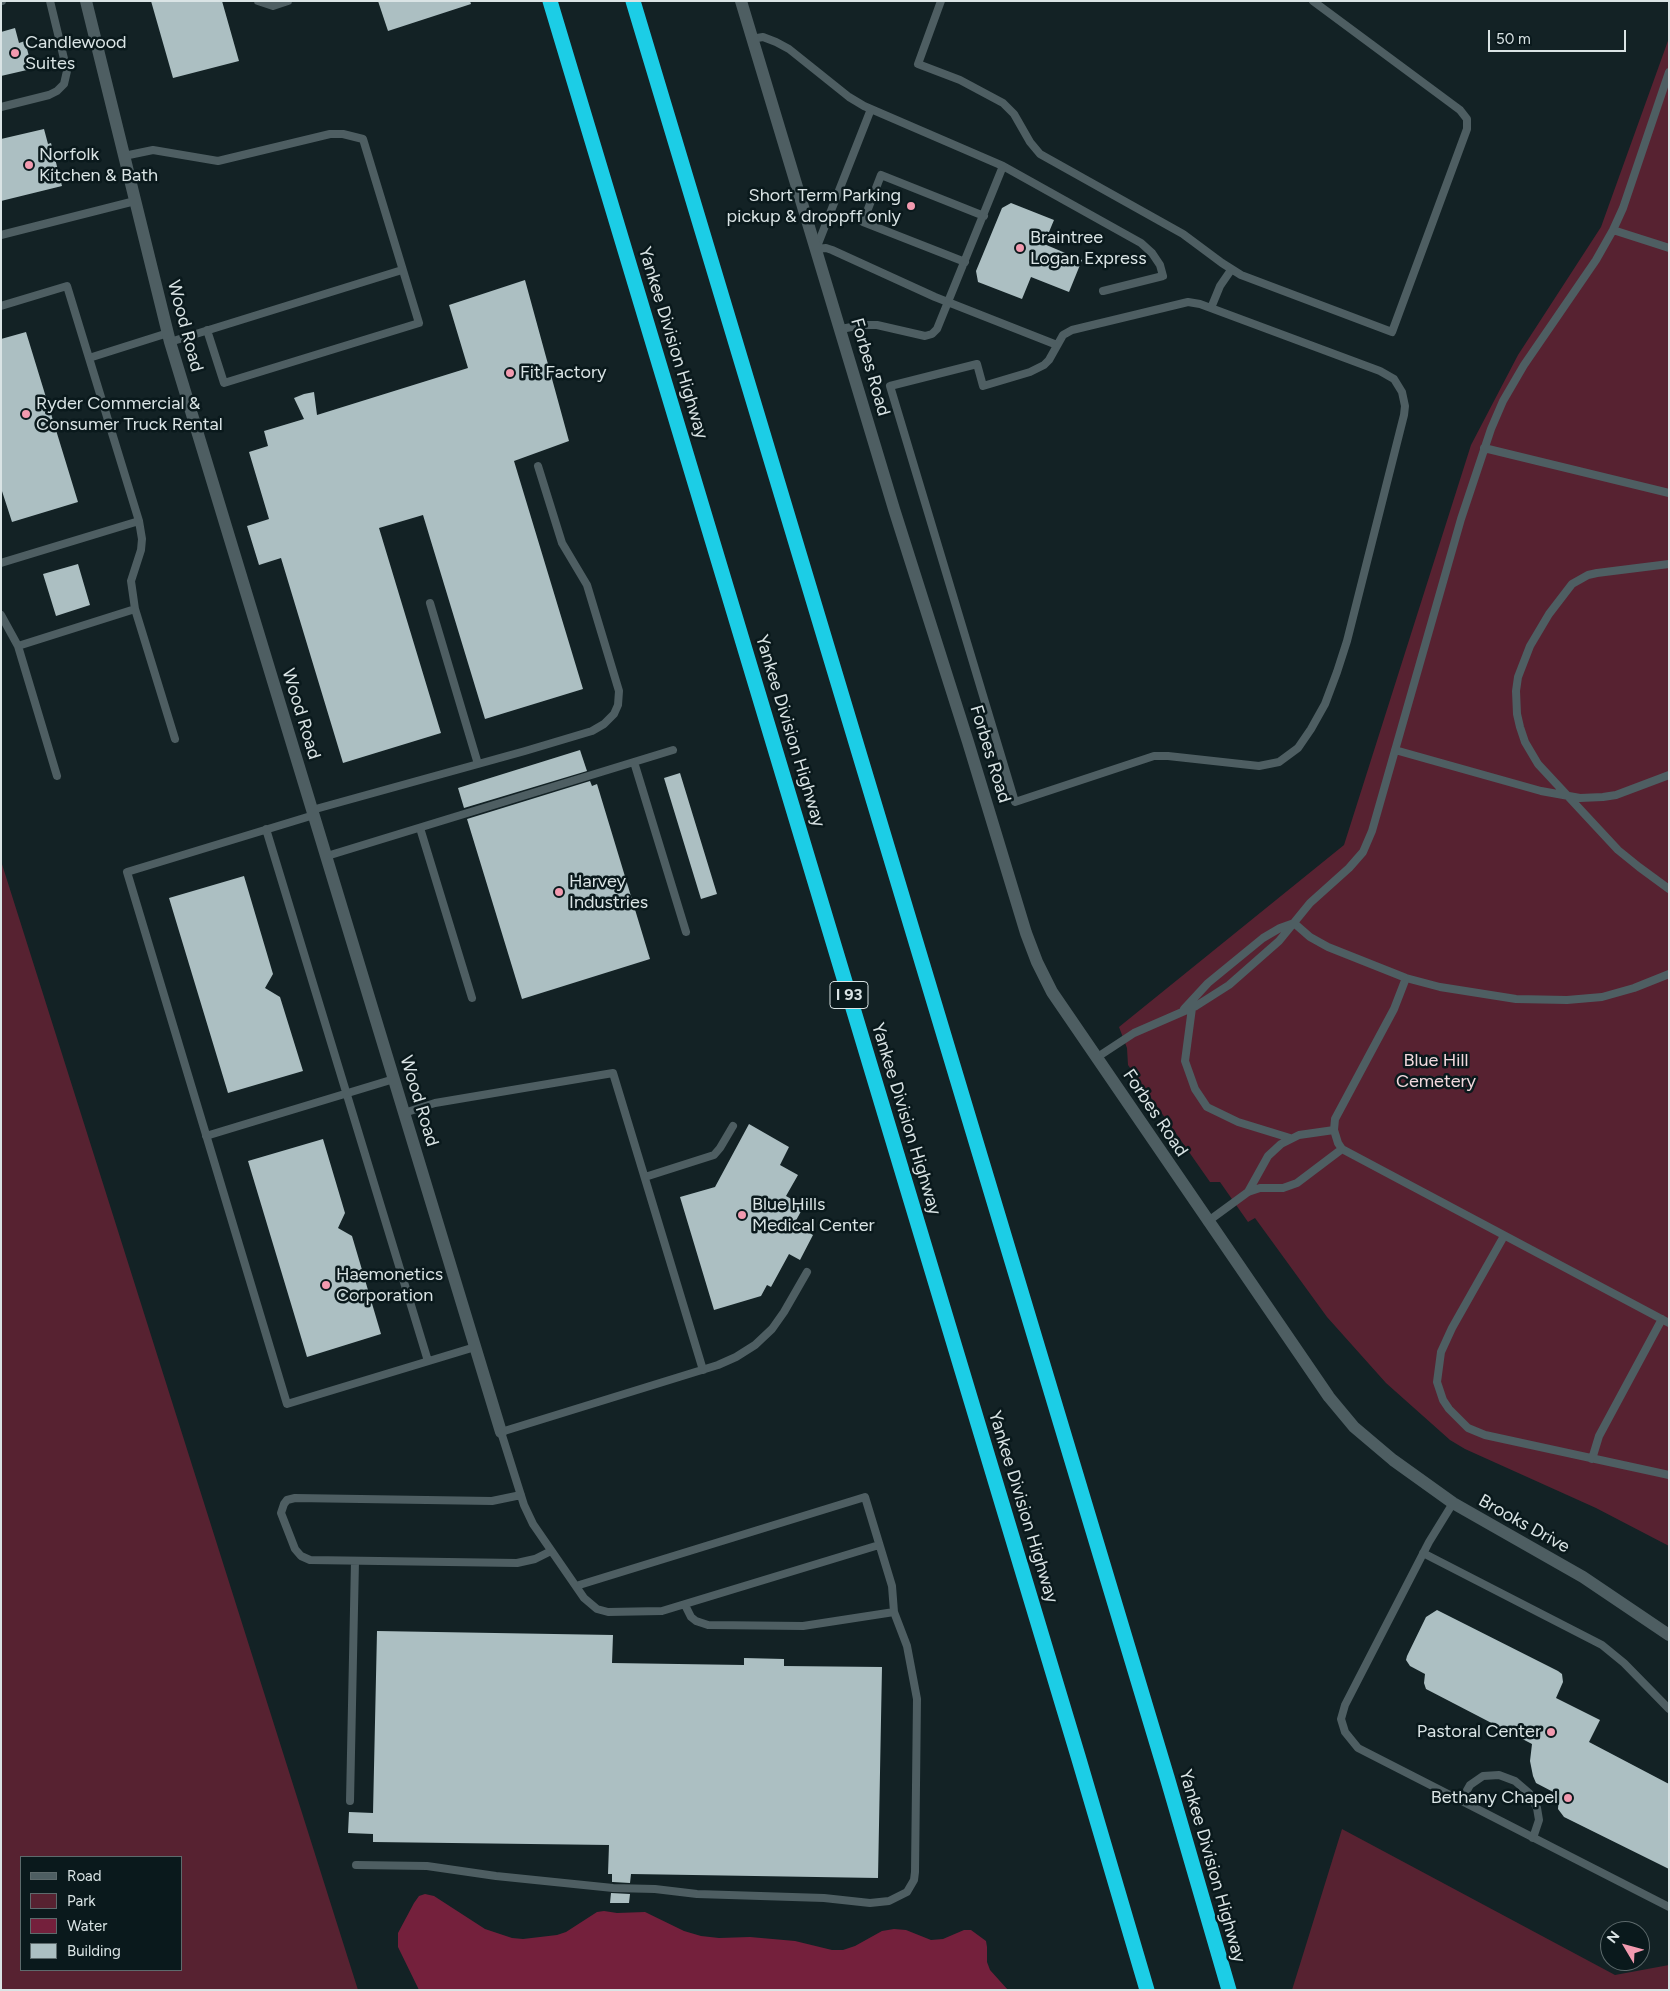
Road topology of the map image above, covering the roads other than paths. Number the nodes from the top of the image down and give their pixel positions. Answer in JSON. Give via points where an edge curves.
{"nodes":[{"id":1,"x":50,"y":1,"type":"edge"},
{"id":2,"x":86,"y":1,"type":"edge"},
{"id":3,"x":258,"y":1,"type":"edge"},
{"id":4,"x":288,"y":1,"type":"edge"},
{"id":5,"x":550,"y":1,"type":"edge"},
{"id":6,"x":633,"y":1,"type":"edge"},
{"id":7,"x":741,"y":1,"type":"edge"},
{"id":8,"x":941,"y":1,"type":"edge"},
{"id":9,"x":1313,"y":1,"type":"edge"},
{"id":10,"x":751,"y":39,"type":"junction"},
{"id":11,"x":1669,"y":72,"type":"edge"},
{"id":12,"x":1,"y":107,"type":"edge"},
{"id":13,"x":871,"y":109,"type":"junction"},
{"id":14,"x":124,"y":156,"type":"junction"},
{"id":15,"x":1003,"y":166,"type":"junction"},
{"id":16,"x":135,"y":201,"type":"junction"},
{"id":17,"x":984,"y":216,"type":"junction"},
{"id":18,"x":1613,"y":230,"type":"junction"},
{"id":19,"x":1,"y":235,"type":"edge"},
{"id":20,"x":1669,"y":248,"type":"edge"},
{"id":21,"x":816,"y":249,"type":"junction"},
{"id":22,"x":965,"y":262,"type":"junction"},
{"id":23,"x":402,"y":270,"type":"junction"},
{"id":24,"x":1232,"y":270,"type":"junction"},
{"id":25,"x":1102,"y":291,"type":"dead end"},
{"id":26,"x":949,"y":303,"type":"junction"},
{"id":27,"x":1,"y":306,"type":"edge"},
{"id":28,"x":1211,"y":308,"type":"junction"},
{"id":29,"x":841,"y":329,"type":"junction"},
{"id":30,"x":207,"y":330,"type":"junction"},
{"id":31,"x":169,"y":338,"type":"junction"},
{"id":32,"x":1057,"y":345,"type":"junction"},
{"id":33,"x":89,"y":358,"type":"junction"},
{"id":34,"x":1484,"y":448,"type":"junction"},
{"id":35,"x":538,"y":466,"type":"dead end"},
{"id":36,"x":1669,"y":493,"type":"edge"},
{"id":37,"x":139,"y":521,"type":"junction"},
{"id":38,"x":1,"y":563,"type":"edge"},
{"id":39,"x":1669,"y":564,"type":"edge"},
{"id":40,"x":430,"y":603,"type":"dead end"},
{"id":41,"x":135,"y":609,"type":"junction"},
{"id":42,"x":1,"y":615,"type":"edge"},
{"id":43,"x":18,"y":646,"type":"junction"},
{"id":44,"x":175,"y":739,"type":"dead end"},
{"id":45,"x":673,"y":750,"type":"dead end"},
{"id":46,"x":1394,"y":750,"type":"junction"},
{"id":47,"x":634,"y":762,"type":"junction"},
{"id":48,"x":478,"y":764,"type":"junction"},
{"id":49,"x":1669,"y":775,"type":"edge"},
{"id":50,"x":57,"y":776,"type":"dead end"},
{"id":51,"x":1567,"y":797,"type":"junction"},
{"id":52,"x":313,"y":812,"type":"junction"},
{"id":53,"x":420,"y":828,"type":"junction"},
{"id":54,"x":266,"y":830,"type":"junction"},
{"id":55,"x":326,"y":856,"type":"junction"},
{"id":56,"x":1669,"y":889,"type":"edge"},
{"id":57,"x":1294,"y":923,"type":"junction"},
{"id":58,"x":686,"y":932,"type":"dead end"},
{"id":59,"x":1669,"y":974,"type":"edge"},
{"id":60,"x":1406,"y":978,"type":"junction"},
{"id":61,"x":472,"y":998,"type":"dead end"},
{"id":62,"x":1192,"y":1008,"type":"junction"},
{"id":63,"x":1182,"y":1012,"type":"junction"},
{"id":64,"x":1096,"y":1058,"type":"junction"},
{"id":65,"x":394,"y":1079,"type":"junction"},
{"id":66,"x":346,"y":1094,"type":"junction"},
{"id":67,"x":404,"y":1112,"type":"junction"},
{"id":68,"x":733,"y":1126,"type":"dead end"},
{"id":69,"x":1334,"y":1130,"type":"junction"},
{"id":70,"x":206,"y":1136,"type":"junction"},
{"id":71,"x":1290,"y":1138,"type":"junction"},
{"id":72,"x":1342,"y":1149,"type":"junction"},
{"id":73,"x":645,"y":1177,"type":"junction"},
{"id":74,"x":1248,"y":1192,"type":"junction"},
{"id":75,"x":1207,"y":1222,"type":"junction"},
{"id":76,"x":1504,"y":1236,"type":"junction"},
{"id":77,"x":807,"y":1272,"type":"dead end"},
{"id":78,"x":1665,"y":1321,"type":"edge"},
{"id":79,"x":475,"y":1347,"type":"junction"},
{"id":80,"x":428,"y":1362,"type":"junction"},
{"id":81,"x":703,"y":1370,"type":"junction"},
{"id":82,"x":501,"y":1432,"type":"junction"},
{"id":83,"x":1366,"y":1438,"type":"joint"},
{"id":84,"x":1592,"y":1459,"type":"junction"},
{"id":85,"x":1669,"y":1475,"type":"edge"},
{"id":86,"x":521,"y":1495,"type":"junction"},
{"id":87,"x":1453,"y":1503,"type":"junction"},
{"id":88,"x":879,"y":1545,"type":"junction"},
{"id":89,"x":551,"y":1551,"type":"junction"},
{"id":90,"x":1423,"y":1553,"type":"junction"},
{"id":91,"x":355,"y":1561,"type":"junction"},
{"id":92,"x":576,"y":1586,"type":"junction"},
{"id":93,"x":685,"y":1604,"type":"junction"},
{"id":94,"x":894,"y":1612,"type":"junction"},
{"id":95,"x":1669,"y":1635,"type":"edge"},
{"id":96,"x":1669,"y":1709,"type":"edge"},
{"id":97,"x":350,"y":1801,"type":"dead end"},
{"id":98,"x":1461,"y":1801,"type":"junction"},
{"id":99,"x":1533,"y":1838,"type":"junction"},
{"id":100,"x":356,"y":1865,"type":"dead end"},
{"id":101,"x":1669,"y":1907,"type":"edge"},
{"id":102,"x":1147,"y":1990,"type":"edge"},
{"id":103,"x":1228,"y":1990,"type":"edge"}],
"edges":[{"from":1,"to":12,"type":"lane","via":[[67,71],[64,84],[50,96]]},
{"from":2,"to":14,"type":"street","name":"Wood Road"},
{"from":3,"to":4,"type":"lane","via":[[273,6]]},
{"from":5,"to":102,"type":"highway","name":"Yankee Division Highway","number":"I 93"},
{"from":6,"to":103,"type":"highway","name":"Yankee Division Highway","via":[[1164,1767]]},
{"from":7,"to":10,"type":"street","name":"Forbes Road"},
{"from":8,"to":24,"type":"lane","via":[[918,64],[960,80],[1003,103],[1040,154],[1184,234]]},
{"from":9,"to":24,"type":"lane","via":[[1460,110],[1468,119],[1467,130],[1392,332]]},
{"from":10,"to":13,"type":"lane","via":[[763,38],[783,45]]},
{"from":10,"to":21,"type":"street","name":"Forbes Road"},
{"from":11,"to":18,"type":"lane"},
{"from":13,"to":15,"type":"lane"},
{"from":13,"to":21,"type":"lane"},
{"from":14,"to":16,"type":"street","name":"Wood Road"},
{"from":14,"to":23,"type":"lane","via":[[153,150],[218,161],[330,134],[362,139]]},
{"from":15,"to":17,"type":"lane"},
{"from":15,"to":25,"type":"lane","via":[[1141,243],[1160,265],[1163,276]]},
{"from":16,"to":19,"type":"lane"},
{"from":16,"to":31,"type":"street","name":"Wood Road"},
{"from":17,"to":22,"type":"lane"},
{"from":17,"to":22,"type":"lane","via":[[881,175],[863,222]]},
{"from":18,"to":20,"type":"lane"},
{"from":18,"to":34,"type":"lane","via":[[1524,365],[1503,401]]},
{"from":21,"to":26,"type":"lane","via":[[832,250]]},
{"from":21,"to":29,"type":"street","name":"Forbes Road"},
{"from":22,"to":26,"type":"lane"},
{"from":23,"to":30,"type":"lane"},
{"from":23,"to":30,"type":"lane","via":[[418,323],[242,378],[224,383]]},
{"from":24,"to":28,"type":"lane","via":[[1220,286]]},
{"from":26,"to":29,"type":"lane","via":[[937,329],[925,336],[878,325]]},
{"from":26,"to":32,"type":"lane"},
{"from":27,"to":33,"type":"lane","via":[[67,286]]},
{"from":28,"to":32,"type":"lane","via":[[1182,303],[1072,330],[1063,335]]},
{"from":28,"to":32,"type":"lane","via":[[1380,371],[1394,379],[1402,392],[1404,415],[1347,641],[1332,688],[1304,740],[1279,762],[1259,766],[1154,756],[1015,802],[890,386],[977,364],[983,386],[1037,369],[1049,360]]},
{"from":29,"to":64,"type":"street","name":"Forbes Road","via":[[1026,933],[1052,992]]},
{"from":30,"to":31,"type":"lane"},
{"from":31,"to":33,"type":"lane"},
{"from":31,"to":52,"type":"street","name":"Wood Road"},
{"from":33,"to":37,"type":"lane"},
{"from":34,"to":36,"type":"lane"},
{"from":34,"to":46,"type":"lane"},
{"from":35,"to":48,"type":"lane","via":[[562,543],[587,585],[619,691],[618,705],[608,721],[592,731]]},
{"from":37,"to":38,"type":"lane"},
{"from":37,"to":41,"type":"lane","via":[[141,550],[131,581]]},
{"from":39,"to":51,"type":"lane","via":[[1597,572],[1580,579],[1559,600],[1527,652],[1516,691],[1520,728],[1530,753]]},
{"from":40,"to":48,"type":"lane"},
{"from":41,"to":43,"type":"lane"},
{"from":41,"to":44,"type":"lane"},
{"from":42,"to":43,"type":"lane"},
{"from":43,"to":50,"type":"lane"},
{"from":45,"to":47,"type":"lane"},
{"from":46,"to":51,"type":"lane"},
{"from":46,"to":57,"type":"lane","via":[[1372,831],[1363,852]]},
{"from":47,"to":53,"type":"lane"},
{"from":47,"to":58,"type":"lane"},
{"from":48,"to":52,"type":"lane"},
{"from":49,"to":51,"type":"lane","via":[[1616,795]]},
{"from":51,"to":56,"type":"lane","via":[[1623,854]]},
{"from":52,"to":54,"type":"lane"},
{"from":52,"to":55,"type":"street","name":"Wood Road"},
{"from":53,"to":55,"type":"lane"},
{"from":53,"to":61,"type":"lane"},
{"from":54,"to":66,"type":"lane"},
{"from":54,"to":70,"type":"lane","via":[[127,872]]},
{"from":55,"to":65,"type":"street","name":"Wood Road"},
{"from":57,"to":60,"type":"lane","via":[[1328,947]]},
{"from":57,"to":62,"type":"lane","via":[[1229,985]]},
{"from":57,"to":63,"type":"lane","via":[[1263,938],[1208,983]]},
{"from":59,"to":60,"type":"lane","via":[[1618,993],[1567,1000],[1516,999]]},
{"from":60,"to":69,"type":"lane","via":[[1394,1009],[1338,1113]]},
{"from":62,"to":63,"type":"lane"},
{"from":62,"to":71,"type":"lane","via":[[1185,1061],[1195,1089],[1207,1107],[1238,1122]]},
{"from":63,"to":64,"type":"lane","via":[[1134,1033]]},
{"from":64,"to":75,"type":"street","name":"Forbes Road"},
{"from":65,"to":66,"type":"lane"},
{"from":65,"to":67,"type":"street","name":"Wood Road"},
{"from":66,"to":70,"type":"lane"},
{"from":66,"to":80,"type":"lane"},
{"from":67,"to":73,"type":"lane","via":[[435,1103],[613,1073]]},
{"from":67,"to":79,"type":"street","name":"Wood Road"},
{"from":68,"to":73,"type":"lane","via":[[714,1155]]},
{"from":69,"to":71,"type":"lane"},
{"from":69,"to":72,"type":"lane"},
{"from":70,"to":80,"type":"lane","via":[[287,1404]]},
{"from":71,"to":74,"type":"lane","via":[[1268,1156]]},
{"from":72,"to":74,"type":"lane","via":[[1297,1183]]},
{"from":72,"to":76,"type":"lane"},
{"from":73,"to":81,"type":"lane"},
{"from":74,"to":75,"type":"lane"},
{"from":75,"to":83,"type":"street","name":"Forbes Road","via":[[1328,1397]]},
{"from":76,"to":78,"type":"lane"},
{"from":76,"to":84,"type":"lane","via":[[1446,1340],[1437,1372],[1439,1392],[1454,1416],[1475,1432]]},
{"from":77,"to":81,"type":"lane","via":[[779,1320],[764,1338],[736,1357]]},
{"from":78,"to":84,"type":"lane","via":[[1599,1436]]},
{"from":79,"to":80,"type":"lane"},
{"from":79,"to":82,"type":"street","name":"Wood Road"},
{"from":81,"to":82,"type":"lane"},
{"from":82,"to":86,"type":"lane"},
{"from":83,"to":87,"type":"street","name":"Brooks Drive"},
{"from":84,"to":85,"type":"lane"},
{"from":86,"to":89,"type":"lane","via":[[531,1520]]},
{"from":86,"to":91,"type":"lane","via":[[492,1501],[287,1500],[282,1518],[299,1555],[310,1560]]},
{"from":87,"to":90,"type":"lane"},
{"from":87,"to":95,"type":"street","name":"Brooks Drive","via":[[1583,1578]]},
{"from":88,"to":92,"type":"lane","via":[[865,1497]]},
{"from":88,"to":93,"type":"lane"},
{"from":88,"to":94,"type":"lane","via":[[892,1586]]},
{"from":89,"to":91,"type":"lane","via":[[517,1563]]},
{"from":89,"to":92,"type":"lane"},
{"from":90,"to":96,"type":"lane","via":[[1602,1645]]},
{"from":90,"to":98,"type":"lane","via":[[1345,1705],[1341,1719],[1345,1732],[1358,1748]]},
{"from":91,"to":97,"type":"lane"},
{"from":92,"to":93,"type":"lane","via":[[587,1603],[602,1611],[655,1612]]},
{"from":93,"to":94,"type":"lane","via":[[692,1617],[708,1625],[798,1626]]},
{"from":94,"to":100,"type":"lane","via":[[907,1646],[918,1709],[915,1872],[912,1886],[902,1896],[876,1903],[697,1894],[602,1887],[427,1866]]},
{"from":98,"to":99,"type":"lane"},
{"from":98,"to":99,"type":"lane","via":[[1470,1785],[1483,1776],[1499,1775],[1515,1781],[1529,1793],[1537,1808],[1539,1820]]},
{"from":99,"to":101,"type":"lane"}]}
